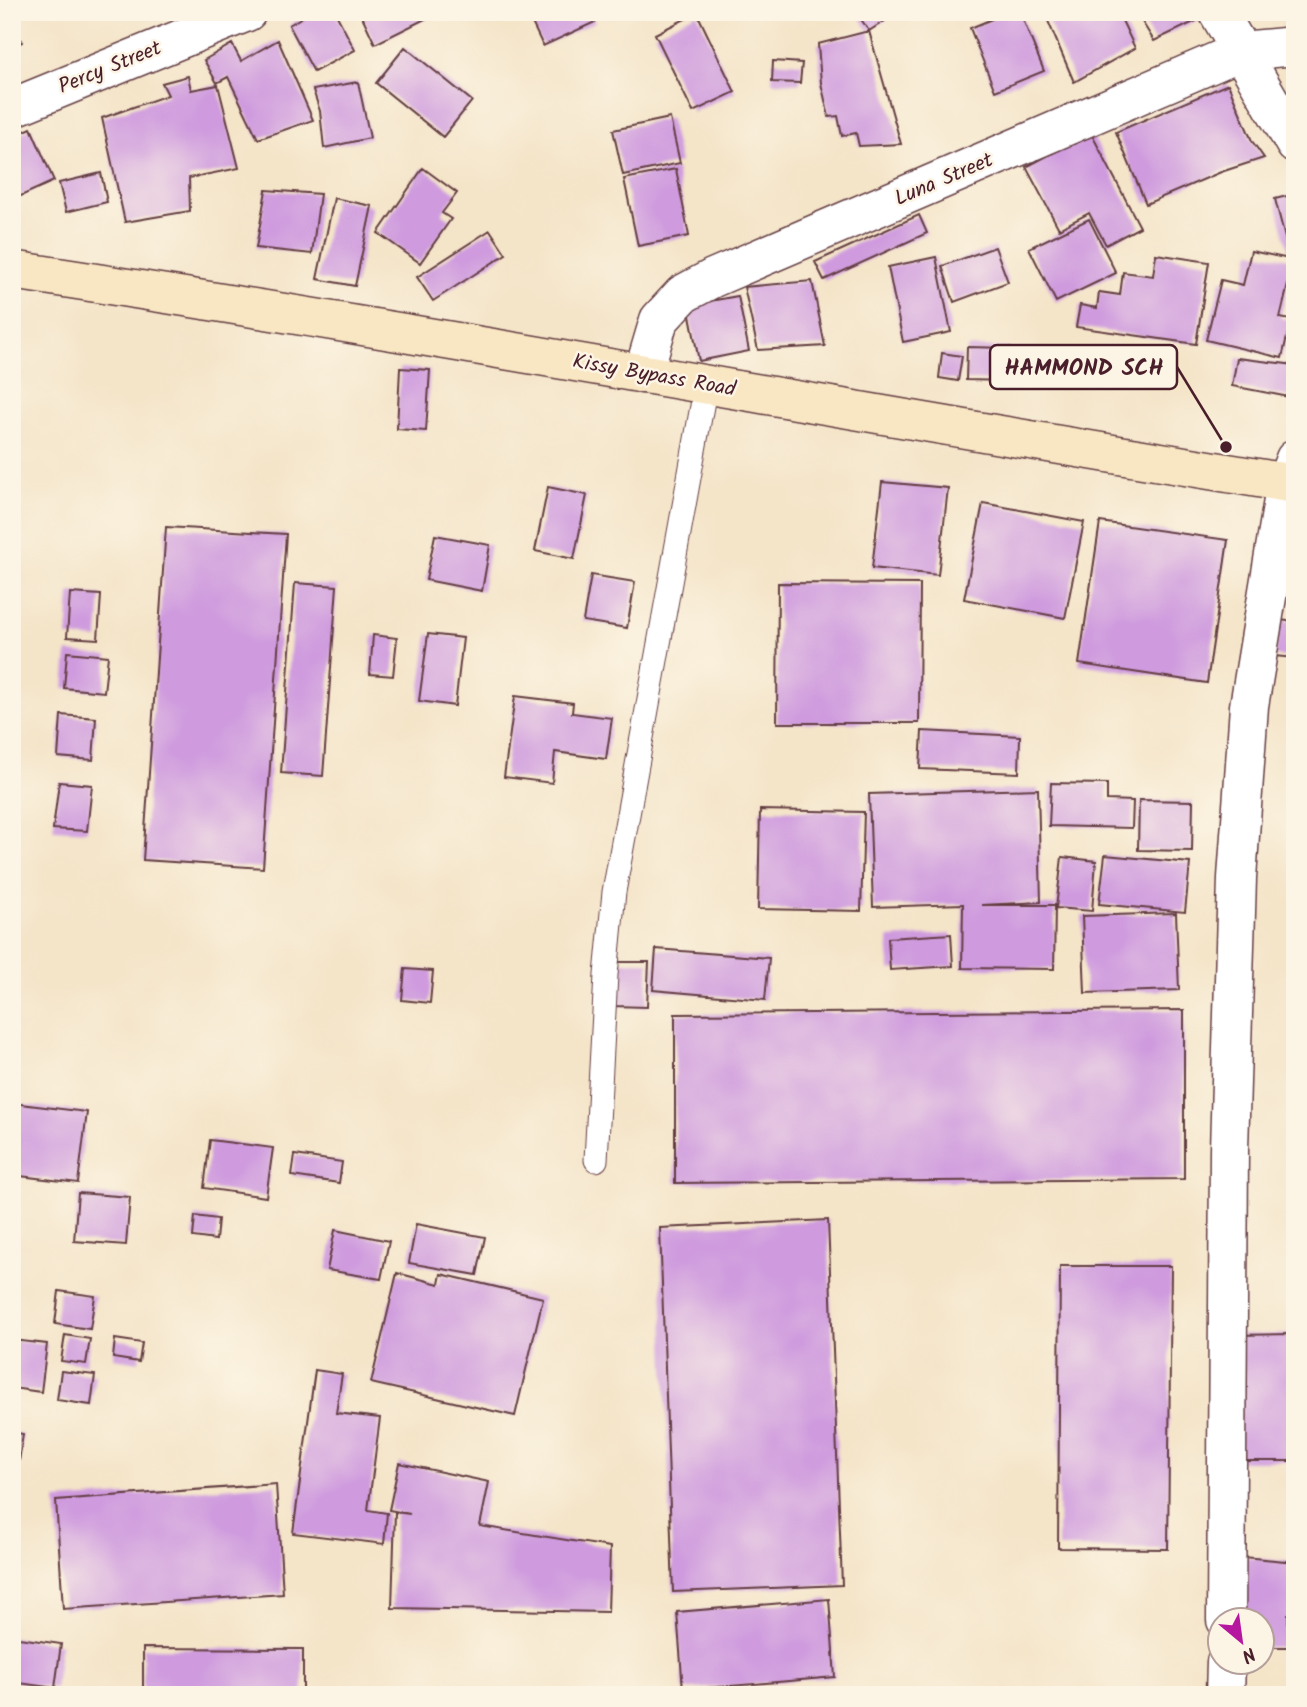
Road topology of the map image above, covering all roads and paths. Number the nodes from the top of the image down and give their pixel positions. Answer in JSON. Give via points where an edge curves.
{"nodes":[{"id":1,"x":247,"y":12,"type":"edge"},
{"id":2,"x":1218,"y":12,"type":"edge"},
{"id":3,"x":1295,"y":46,"type":"edge"},
{"id":4,"x":1241,"y":51,"type":"junction"},
{"id":5,"x":12,"y":108,"type":"edge"},
{"id":6,"x":1295,"y":144,"type":"edge"},
{"id":7,"x":12,"y":270,"type":"edge"},
{"id":8,"x":643,"y":374,"type":"junction"},
{"id":9,"x":706,"y":384,"type":"junction"},
{"id":10,"x":1292,"y":475,"type":"edge"},
{"id":11,"x":596,"y":1160,"type":"dead end"},
{"id":12,"x":1226,"y":1606,"type":"edge"},
{"id":13,"x":1226,"y":1676,"type":"edge"},
{"id":14,"x":1225,"y":1695,"type":"edge"}],
"edges":[{"from":1,"to":5,"type":"street","name":"Percy Street"},
{"from":2,"to":4,"type":"street"},
{"from":3,"to":4,"type":"street","name":"Luna Street"},
{"from":4,"to":6,"type":"street"},
{"from":4,"to":8,"type":"street","name":"Luna Street","via":[[683,294],[659,320]]},
{"from":7,"to":8,"type":"main road","name":"Kissy Bypass Road"},
{"from":8,"to":9,"type":"main road","name":"Kissy Bypass Road"},
{"from":9,"to":10,"type":"main road","name":"Kissy Bypass Road","via":[[966,430]]},
{"from":9,"to":11,"type":"lane","via":[[614,892]]},
{"from":10,"to":12,"type":"street","via":[[1249,706],[1237,878],[1229,1150]]},
{"from":13,"to":14,"type":"street"}]}
